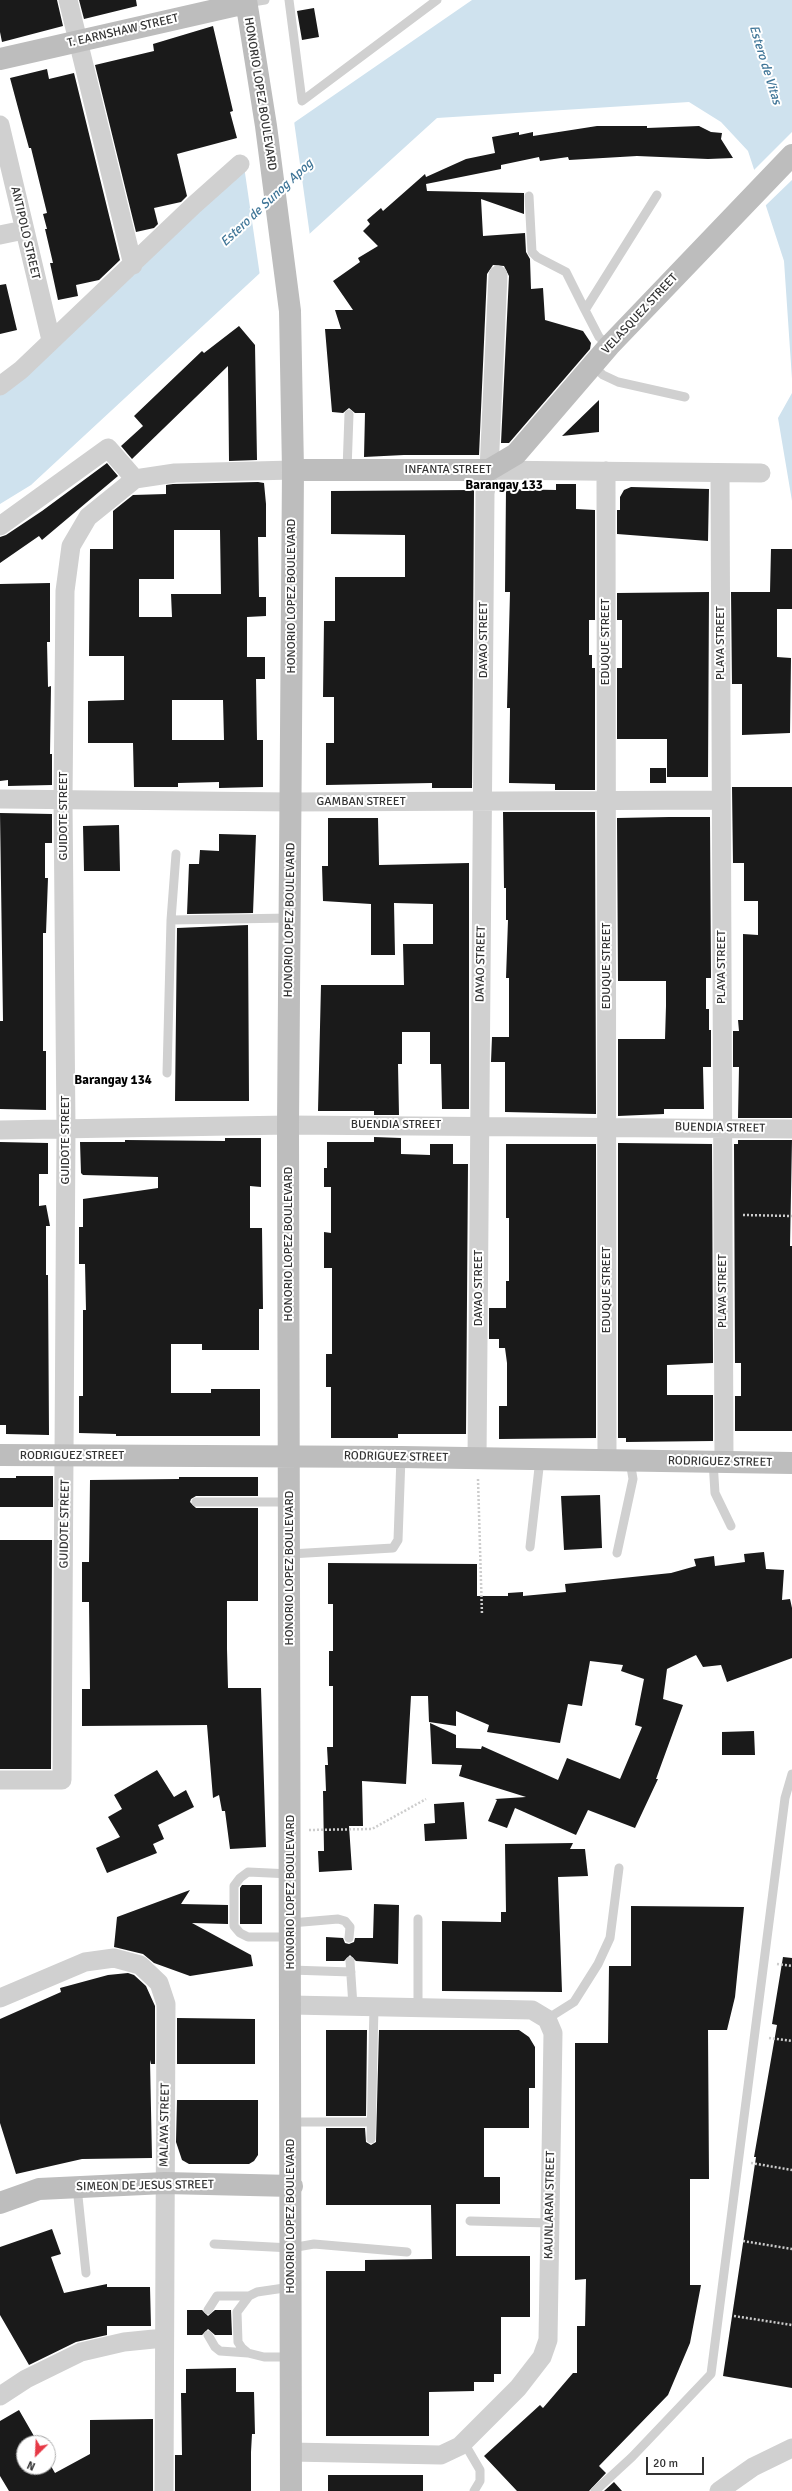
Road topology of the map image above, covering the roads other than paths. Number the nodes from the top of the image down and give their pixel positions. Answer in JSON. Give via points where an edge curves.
{"nodes":[{"id":1,"x":68,"y":0,"type":"edge"},
{"id":2,"x":289,"y":0,"type":"edge"},
{"id":3,"x":437,"y":0,"type":"edge"},
{"id":4,"x":252,"y":1,"type":"edge"},
{"id":5,"x":78,"y":41,"type":"junction"},
{"id":6,"x":0,"y":59,"type":"edge"},
{"id":7,"x":0,"y":125,"type":"edge"},
{"id":8,"x":792,"y":155,"type":"edge"},
{"id":9,"x":240,"y":164,"type":"dead end"},
{"id":10,"x":657,"y":195,"type":"dead end"},
{"id":11,"x":529,"y":196,"type":"dead end"},
{"id":12,"x":24,"y":230,"type":"junction"},
{"id":13,"x":0,"y":235,"type":"edge"},
{"id":14,"x":133,"y":265,"type":"junction"},
{"id":15,"x":498,"y":275,"type":"dead end"},
{"id":16,"x":585,"y":310,"type":"junction"},
{"id":17,"x":51,"y":340,"type":"junction"},
{"id":18,"x":609,"y":346,"type":"junction"},
{"id":19,"x":592,"y":365,"type":"junction"},
{"id":20,"x":0,"y":386,"type":"edge"},
{"id":21,"x":685,"y":397,"type":"dead end"},
{"id":22,"x":349,"y":414,"type":"dead end"},
{"id":23,"x":293,"y":470,"type":"junction"},
{"id":24,"x":347,"y":470,"type":"junction"},
{"id":25,"x":489,"y":470,"type":"junction"},
{"id":26,"x":606,"y":471,"type":"junction"},
{"id":27,"x":720,"y":473,"type":"junction"},
{"id":28,"x":761,"y":473,"type":"dead end"},
{"id":29,"x":135,"y":479,"type":"junction"},
{"id":30,"x":0,"y":526,"type":"edge"},
{"id":31,"x":0,"y":799,"type":"edge"},
{"id":32,"x":63,"y":800,"type":"junction"},
{"id":33,"x":606,"y":800,"type":"junction"},
{"id":34,"x":721,"y":800,"type":"junction"},
{"id":35,"x":483,"y":801,"type":"junction"},
{"id":36,"x":291,"y":802,"type":"junction"},
{"id":37,"x":176,"y":854,"type":"dead end"},
{"id":38,"x":290,"y":918,"type":"junction"},
{"id":39,"x":171,"y":920,"type":"junction"},
{"id":40,"x":167,"y":1073,"type":"dead end"},
{"id":41,"x":288,"y":1125,"type":"junction"},
{"id":42,"x":480,"y":1125,"type":"junction"},
{"id":43,"x":607,"y":1127,"type":"junction"},
{"id":44,"x":723,"y":1128,"type":"junction"},
{"id":45,"x":66,"y":1129,"type":"junction"},
{"id":46,"x":792,"y":1129,"type":"edge"},
{"id":47,"x":0,"y":1130,"type":"edge"},
{"id":48,"x":0,"y":1456,"type":"edge"},
{"id":49,"x":65,"y":1456,"type":"junction"},
{"id":50,"x":290,"y":1456,"type":"junction"},
{"id":51,"x":401,"y":1457,"type":"junction"},
{"id":52,"x":478,"y":1459,"type":"junction"},
{"id":53,"x":540,"y":1459,"type":"junction"},
{"id":54,"x":607,"y":1460,"type":"junction"},
{"id":55,"x":630,"y":1460,"type":"junction"},
{"id":56,"x":719,"y":1462,"type":"junction"},
{"id":57,"x":792,"y":1463,"type":"edge"},
{"id":58,"x":196,"y":1502,"type":"dead end"},
{"id":59,"x":290,"y":1502,"type":"junction"},
{"id":60,"x":731,"y":1526,"type":"dead end"},
{"id":61,"x":530,"y":1547,"type":"dead end"},
{"id":62,"x":617,"y":1553,"type":"dead end"},
{"id":63,"x":290,"y":1554,"type":"junction"},
{"id":64,"x":792,"y":1774,"type":"edge"},
{"id":65,"x":0,"y":1780,"type":"edge"},
{"id":66,"x":619,"y":1868,"type":"dead end"},
{"id":67,"x":290,"y":1874,"type":"junction"},
{"id":68,"x":418,"y":1919,"type":"dead end"},
{"id":69,"x":291,"y":1930,"type":"junction"},
{"id":70,"x":350,"y":1938,"type":"dead end"},
{"id":71,"x":350,"y":1961,"type":"dead end"},
{"id":72,"x":291,"y":1970,"type":"junction"},
{"id":73,"x":351,"y":1972,"type":"junction"},
{"id":74,"x":0,"y":1998,"type":"edge"},
{"id":75,"x":291,"y":2005,"type":"junction"},
{"id":76,"x":353,"y":2006,"type":"junction"},
{"id":77,"x":374,"y":2007,"type":"junction"},
{"id":78,"x":418,"y":2008,"type":"junction"},
{"id":79,"x":547,"y":2019,"type":"junction"},
{"id":80,"x":291,"y":2122,"type":"junction"},
{"id":81,"x":371,"y":2122,"type":"junction"},
{"id":82,"x":371,"y":2139,"type":"dead end"},
{"id":83,"x":164,"y":2183,"type":"junction"},
{"id":84,"x":292,"y":2186,"type":"junction"},
{"id":85,"x":77,"y":2187,"type":"junction"},
{"id":86,"x":0,"y":2203,"type":"edge"},
{"id":87,"x":470,"y":2222,"type":"dead end"},
{"id":88,"x":550,"y":2223,"type":"junction"},
{"id":89,"x":214,"y":2244,"type":"dead end"},
{"id":90,"x":292,"y":2248,"type":"junction"},
{"id":91,"x":407,"y":2252,"type":"dead end"},
{"id":92,"x":86,"y":2273,"type":"dead end"},
{"id":93,"x":291,"y":2287,"type":"junction"},
{"id":94,"x":249,"y":2296,"type":"junction"},
{"id":95,"x":208,"y":2310,"type":"dead end"},
{"id":96,"x":208,"y":2335,"type":"dead end"},
{"id":97,"x":164,"y":2338,"type":"junction"},
{"id":98,"x":248,"y":2353,"type":"junction"},
{"id":99,"x":291,"y":2358,"type":"junction"},
{"id":100,"x":0,"y":2396,"type":"edge"},
{"id":101,"x":464,"y":2441,"type":"junction"},
{"id":102,"x":792,"y":2448,"type":"edge"},
{"id":103,"x":291,"y":2452,"type":"junction"},
{"id":104,"x":164,"y":2491,"type":"edge"},
{"id":105,"x":291,"y":2491,"type":"edge"},
{"id":106,"x":474,"y":2491,"type":"edge"},
{"id":107,"x":595,"y":2491,"type":"edge"},
{"id":108,"x":719,"y":2491,"type":"edge"}],
"edges":[{"from":1,"to":5,"type":"street"},
{"from":2,"to":3,"type":"lane","via":[[302,100]]},
{"from":4,"to":5,"type":"main road","name":"T. EARNSHAW STREET"},
{"from":4,"to":23,"type":"main road","name":"HONORIO LOPEZ BOULEVARD","via":[[290,311]]},
{"from":5,"to":6,"type":"main road","name":"T. EARNSHAW STREET"},
{"from":5,"to":14,"type":"street"},
{"from":7,"to":12,"type":"street","name":"ANTIPOLO STREET"},
{"from":8,"to":18,"type":"main road","name":"VELASQUEZ STREET"},
{"from":9,"to":14,"type":"street"},
{"from":10,"to":16,"type":"lane"},
{"from":11,"to":16,"type":"lane","via":[[532,252],[566,272]]},
{"from":12,"to":13,"type":"street"},
{"from":12,"to":17,"type":"street","name":"ANTIPOLO STREET"},
{"from":14,"to":17,"type":"street"},
{"from":15,"to":25,"type":"street","name":"DAYAO STREET"},
{"from":16,"to":18,"type":"lane","via":[[599,337]]},
{"from":17,"to":20,"type":"street","via":[[21,370]]},
{"from":18,"to":19,"type":"main road","name":"VELASQUEZ STREET"},
{"from":19,"to":21,"type":"lane","via":[[603,375],[618,382]]},
{"from":19,"to":25,"type":"main road","name":"VELASQUEZ STREET","via":[[516,454]]},
{"from":22,"to":24,"type":"lane"},
{"from":23,"to":24,"type":"main road","name":"INFANTA STREET"},
{"from":23,"to":29,"type":"street","name":"INFANTA STREET","via":[[175,473]]},
{"from":23,"to":36,"type":"main road","name":"HONORIO LOPEZ BOULEVARD"},
{"from":24,"to":25,"type":"main road","name":"INFANTA STREET"},
{"from":25,"to":26,"type":"street","name":"INFANTA STREET"},
{"from":25,"to":35,"type":"street","name":"DAYAO STREET","via":[[485,493]]},
{"from":26,"to":27,"type":"street","name":"INFANTA STREET"},
{"from":26,"to":33,"type":"street","name":"EDUQUE STREET"},
{"from":27,"to":28,"type":"street","name":"INFANTA STREET"},
{"from":27,"to":34,"type":"street","name":"PLAYA STREET"},
{"from":29,"to":30,"type":"street","via":[[108,448]]},
{"from":29,"to":32,"type":"street","name":"GUIDOTE STREET","via":[[88,517],[71,546],[65,591]]},
{"from":31,"to":32,"type":"street","name":"GAMBAN STREET"},
{"from":32,"to":36,"type":"street","name":"GAMBAN STREET"},
{"from":32,"to":45,"type":"street","name":"GUIDOTE STREET"},
{"from":33,"to":34,"type":"street","name":"GAMBAN STREET"},
{"from":33,"to":35,"type":"street","name":"GAMBAN STREET"},
{"from":33,"to":43,"type":"street","name":"EDUQUE STREET"},
{"from":34,"to":44,"type":"street","name":"PLAYA STREET"},
{"from":35,"to":36,"type":"street","name":"GAMBAN STREET"},
{"from":35,"to":42,"type":"street","name":"DAYAO STREET"},
{"from":36,"to":38,"type":"main road","name":"HONORIO LOPEZ BOULEVARD"},
{"from":37,"to":39,"type":"lane"},
{"from":38,"to":39,"type":"lane"},
{"from":38,"to":41,"type":"main road","name":"HONORIO LOPEZ BOULEVARD"},
{"from":39,"to":40,"type":"lane"},
{"from":41,"to":42,"type":"street","name":"BUENDIA STREET"},
{"from":41,"to":45,"type":"street","name":"BUENDIA STREET"},
{"from":41,"to":50,"type":"main road","name":"HONORIO LOPEZ BOULEVARD"},
{"from":42,"to":43,"type":"street","name":"BUENDIA STREET"},
{"from":42,"to":52,"type":"street","name":"DAYAO STREET"},
{"from":43,"to":44,"type":"street","name":"BUENDIA STREET"},
{"from":43,"to":54,"type":"street","name":"EDUQUE STREET"},
{"from":44,"to":46,"type":"street","name":"BUENDIA STREET"},
{"from":44,"to":56,"type":"street","name":"PLAYA STREET"},
{"from":45,"to":47,"type":"street","name":"BUENDIA STREET"},
{"from":45,"to":49,"type":"street","name":"GUIDOTE STREET"},
{"from":48,"to":49,"type":"main road","name":"RODRIGUEZ STREET"},
{"from":49,"to":50,"type":"main road","name":"RODRIGUEZ STREET"},
{"from":49,"to":65,"type":"street","name":"GUIDOTE STREET","via":[[62,1780]]},
{"from":50,"to":51,"type":"main road","name":"RODRIGUEZ STREET"},
{"from":50,"to":59,"type":"main road","name":"HONORIO LOPEZ BOULEVARD"},
{"from":51,"to":52,"type":"main road","name":"RODRIGUEZ STREET"},
{"from":51,"to":63,"type":"lane","via":[[398,1540],[393,1548]]},
{"from":52,"to":53,"type":"main road","name":"RODRIGUEZ STREET"},
{"from":53,"to":54,"type":"main road","name":"RODRIGUEZ STREET"},
{"from":53,"to":61,"type":"lane"},
{"from":54,"to":55,"type":"main road","name":"RODRIGUEZ STREET"},
{"from":55,"to":56,"type":"main road","name":"RODRIGUEZ STREET"},
{"from":55,"to":62,"type":"lane","via":[[633,1479]]},
{"from":56,"to":57,"type":"main road","name":"RODRIGUEZ STREET"},
{"from":56,"to":60,"type":"lane","via":[[715,1493]]},
{"from":58,"to":59,"type":"lane"},
{"from":59,"to":63,"type":"main road","name":"HONORIO LOPEZ BOULEVARD"},
{"from":63,"to":67,"type":"main road","name":"HONORIO LOPEZ BOULEVARD"},
{"from":64,"to":107,"type":"lane","via":[[785,1798],[711,2374],[632,2457]]},
{"from":66,"to":79,"type":"lane","via":[[610,1938],[598,1964],[574,2002]]},
{"from":67,"to":69,"type":"main road","name":"HONORIO LOPEZ BOULEVARD"},
{"from":67,"to":69,"type":"lane","via":[[248,1872],[240,1878],[234,1886],[234,1926],[248,1937]]},
{"from":68,"to":78,"type":"lane"},
{"from":69,"to":70,"type":"lane","via":[[338,1919],[345,1921],[350,1927]]},
{"from":69,"to":72,"type":"main road","name":"HONORIO LOPEZ BOULEVARD"},
{"from":71,"to":73,"type":"lane"},
{"from":72,"to":73,"type":"lane"},
{"from":72,"to":75,"type":"main road","name":"HONORIO LOPEZ BOULEVARD"},
{"from":73,"to":76,"type":"lane"},
{"from":74,"to":83,"type":"street","name":"MALAYA STREET","via":[[85,1962],[114,1958],[140,1965],[159,1983],[166,2004]]},
{"from":75,"to":76,"type":"street"},
{"from":75,"to":80,"type":"main road","name":"HONORIO LOPEZ BOULEVARD"},
{"from":76,"to":77,"type":"street"},
{"from":77,"to":78,"type":"street"},
{"from":77,"to":81,"type":"lane"},
{"from":78,"to":79,"type":"street","via":[[532,2010]]},
{"from":79,"to":88,"type":"street","name":"KAUNLARAN STREET","via":[[553,2033]]},
{"from":80,"to":81,"type":"lane"},
{"from":80,"to":84,"type":"main road","name":"HONORIO LOPEZ BOULEVARD"},
{"from":81,"to":82,"type":"lane"},
{"from":83,"to":84,"type":"main road","name":"SIMEON DE JESUS STREET"},
{"from":83,"to":85,"type":"main road","name":"SIMEON DE JESUS STREET"},
{"from":83,"to":97,"type":"street","name":"MALAYA STREET"},
{"from":84,"to":90,"type":"main road","name":"HONORIO LOPEZ BOULEVARD"},
{"from":85,"to":86,"type":"main road","name":"SIMEON DE JESUS STREET","via":[[39,2189]]},
{"from":85,"to":92,"type":"lane"},
{"from":87,"to":88,"type":"lane"},
{"from":88,"to":101,"type":"street","name":"KAUNLARAN STREET","via":[[548,2340],[542,2358],[518,2388]]},
{"from":89,"to":90,"type":"lane"},
{"from":90,"to":91,"type":"lane","via":[[314,2244]]},
{"from":90,"to":93,"type":"main road","name":"HONORIO LOPEZ BOULEVARD"},
{"from":93,"to":94,"type":"lane","via":[[257,2292]]},
{"from":93,"to":99,"type":"main road","name":"HONORIO LOPEZ BOULEVARD"},
{"from":94,"to":95,"type":"lane","via":[[217,2296]]},
{"from":94,"to":98,"type":"lane","via":[[237,2312],[238,2342]]},
{"from":96,"to":98,"type":"lane","via":[[220,2351]]},
{"from":97,"to":100,"type":"street","via":[[124,2342],[81,2352],[26,2378]]},
{"from":97,"to":104,"type":"street","name":"MALAYA STREET"},
{"from":98,"to":99,"type":"lane"},
{"from":99,"to":103,"type":"main road","name":"HONORIO LOPEZ BOULEVARD"},
{"from":101,"to":103,"type":"street","name":"KAUNLARAN STREET","via":[[441,2455]]},
{"from":101,"to":106,"type":"lane","via":[[480,2470],[480,2481]]},
{"from":102,"to":108,"type":"street","via":[[753,2467]]},
{"from":103,"to":105,"type":"main road","name":"HONORIO LOPEZ BOULEVARD"}]}
